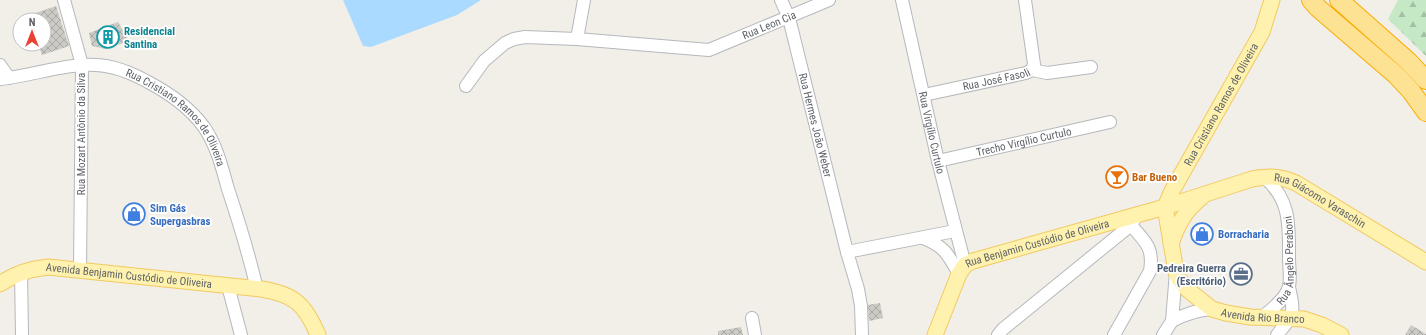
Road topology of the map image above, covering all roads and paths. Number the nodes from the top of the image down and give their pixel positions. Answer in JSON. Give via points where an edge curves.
{"nodes":[{"id":1,"x":64,"y":0,"type":"edge"},
{"id":2,"x":584,"y":0,"type":"edge"},
{"id":3,"x":781,"y":0,"type":"edge"},
{"id":4,"x":829,"y":0,"type":"edge"},
{"id":5,"x":902,"y":0,"type":"edge"},
{"id":6,"x":1025,"y":0,"type":"edge"},
{"id":7,"x":1272,"y":0,"type":"edge"},
{"id":8,"x":1311,"y":0,"type":"edge"},
{"id":9,"x":1339,"y":0,"type":"edge"},
{"id":10,"x":789,"y":18,"type":"junction"},
{"id":11,"x":577,"y":39,"type":"junction"},
{"id":12,"x":0,"y":64,"type":"edge"},
{"id":13,"x":82,"y":65,"type":"junction"},
{"id":14,"x":1091,"y":67,"type":"dead end"},
{"id":15,"x":1032,"y":70,"type":"junction"},
{"id":16,"x":4,"y":79,"type":"edge"},
{"id":17,"x":1426,"y":80,"type":"edge"},
{"id":18,"x":466,"y":86,"type":"dead end"},
{"id":19,"x":924,"y":95,"type":"junction"},
{"id":20,"x":1426,"y":112,"type":"edge"},
{"id":21,"x":1110,"y":122,"type":"dead end"},
{"id":22,"x":938,"y":161,"type":"junction"},
{"id":23,"x":1264,"y":176,"type":"junction"},
{"id":24,"x":1206,"y":194,"type":"junction"},
{"id":25,"x":1165,"y":207,"type":"junction"},
{"id":26,"x":1134,"y":220,"type":"junction"},
{"id":27,"x":955,"y":230,"type":"junction"},
{"id":28,"x":923,"y":238,"type":"junction"},
{"id":29,"x":1171,"y":245,"type":"junction"},
{"id":30,"x":847,"y":252,"type":"junction"},
{"id":31,"x":1426,"y":262,"type":"edge"},
{"id":32,"x":80,"y":270,"type":"junction"},
{"id":33,"x":962,"y":270,"type":"junction"},
{"id":34,"x":21,"y":272,"type":"junction"},
{"id":35,"x":1176,"y":272,"type":"junction"},
{"id":36,"x":0,"y":284,"type":"edge"},
{"id":37,"x":228,"y":286,"type":"junction"},
{"id":38,"x":1289,"y":286,"type":"junction"},
{"id":39,"x":259,"y":289,"type":"junction"},
{"id":40,"x":1212,"y":309,"type":"junction"},
{"id":41,"x":752,"y":318,"type":"dead end"},
{"id":42,"x":1261,"y":318,"type":"junction"},
{"id":43,"x":1290,"y":318,"type":"junction"},
{"id":44,"x":1172,"y":321,"type":"junction"},
{"id":45,"x":22,"y":335,"type":"edge"},
{"id":46,"x":241,"y":335,"type":"edge"},
{"id":47,"x":318,"y":335,"type":"edge"},
{"id":48,"x":755,"y":335,"type":"edge"},
{"id":49,"x":862,"y":335,"type":"edge"},
{"id":50,"x":935,"y":335,"type":"edge"},
{"id":51,"x":998,"y":335,"type":"edge"},
{"id":52,"x":1114,"y":335,"type":"edge"},
{"id":53,"x":1163,"y":335,"type":"edge"},
{"id":54,"x":1277,"y":335,"type":"edge"},
{"id":55,"x":1342,"y":335,"type":"edge"}],
"edges":[{"from":1,"to":13,"type":"street","name":"Rua Mozart Antônio da Silva"},
{"from":2,"to":11,"type":"street"},
{"from":3,"to":10,"type":"street","name":"Rua Hermes João Weber"},
{"from":4,"to":10,"type":"street","name":"Rua Leon Cia"},
{"from":5,"to":19,"type":"street","name":"Rua Virgílio Curtulo"},
{"from":6,"to":15,"type":"street","via":[[1034,64]]},
{"from":7,"to":25,"type":"main road","name":"Rua Cristiano Ramos de Oliveira","via":[[1262,32]]},
{"from":8,"to":20,"type":"highway","via":[[1406,86]]},
{"from":9,"to":17,"type":"highway"},
{"from":10,"to":11,"type":"street","name":"Rua Leon Cia","via":[[709,50]]},
{"from":10,"to":30,"type":"street","name":"Rua Hermes João Weber"},
{"from":11,"to":18,"type":"street","via":[[514,39],[505,43],[484,61]]},
{"from":12,"to":16,"type":"street"},
{"from":13,"to":16,"type":"street","name":"Rua Cristiano Ramos de Oliveira"},
{"from":13,"to":32,"type":"street","name":"Rua Mozart Antônio da Silva"},
{"from":13,"to":39,"type":"street","name":"Rua Cristiano Ramos de Oliveira","via":[[115,68],[132,74],[180,102],[204,127],[215,146]]},
{"from":14,"to":15,"type":"street","name":"Rua José Fasoli","via":[[1047,73]]},
{"from":15,"to":19,"type":"street","name":"Rua José Fasoli"},
{"from":19,"to":22,"type":"street","name":"Rua Virgílio Curtulo"},
{"from":21,"to":22,"type":"street","name":"Trecho Virgílio Curtulo"},
{"from":22,"to":27,"type":"street","name":"Rua Virgílio Curtulo"},
{"from":23,"to":24,"type":"main road","name":"Rua Giácomo Varaschin"},
{"from":23,"to":31,"type":"main road","name":"Rua Giácomo Varaschin","via":[[1284,178],[1296,184]]},
{"from":23,"to":38,"type":"street","name":"Rua Ângelo Peraboni","via":[[1282,198],[1288,216]]},
{"from":24,"to":25,"type":"main road","name":"Rua Giácomo Varaschin"},
{"from":24,"to":29,"type":"main road","via":[[1191,206],[1176,227]]},
{"from":25,"to":26,"type":"main road","name":"Rua Benjamin Custódio de Oliveira"},
{"from":25,"to":29,"type":"main road","name":"Avenida Rio Branco"},
{"from":26,"to":29,"type":"main road","via":[[1159,225]]},
{"from":26,"to":33,"type":"main road","name":"Rua Benjamin Custódio de Oliveira","via":[[973,261]]},
{"from":26,"to":51,"type":"street"},
{"from":26,"to":52,"type":"street","via":[[1152,259],[1150,271]]},
{"from":27,"to":28,"type":"street"},
{"from":27,"to":33,"type":"street","name":"Rua Virgílio Curtulo"},
{"from":28,"to":30,"type":"street"},
{"from":28,"to":33,"type":"street","via":[[937,244]]},
{"from":29,"to":35,"type":"main road","name":"Avenida Rio Branco"},
{"from":30,"to":49,"type":"street","name":"Rua Hermes João Weber","via":[[858,289]]},
{"from":32,"to":34,"type":"main road","name":"Avenida Benjamin Custódio de Oliveira","via":[[35,268]]},
{"from":32,"to":37,"type":"main road","name":"Avenida Benjamin Custódio de Oliveira"},
{"from":33,"to":50,"type":"main road","name":"Rua Benjamin Custódio de Oliveira"},
{"from":34,"to":36,"type":"main road","name":"Avenida Benjamin Custódio de Oliveira"},
{"from":34,"to":45,"type":"street"},
{"from":35,"to":40,"type":"main road","name":"Avenida Rio Branco","via":[[1188,290]]},
{"from":35,"to":44,"type":"street"},
{"from":37,"to":39,"type":"main road","name":"Avenida Benjamin Custódio de Oliveira"},
{"from":37,"to":46,"type":"street"},
{"from":38,"to":42,"type":"street","name":"Rua Ângelo Peraboni","via":[[1281,299]]},
{"from":38,"to":43,"type":"street","via":[[1293,309]]},
{"from":39,"to":47,"type":"main road","via":[[288,296],[303,307]]},
{"from":40,"to":42,"type":"main road","name":"Avenida Rio Branco"},
{"from":40,"to":44,"type":"street","via":[[1198,310]]},
{"from":41,"to":48,"type":"street"},
{"from":42,"to":43,"type":"main road","name":"Avenida Rio Branco"},
{"from":43,"to":54,"type":"street"},
{"from":43,"to":55,"type":"main road","name":"Avenida Rio Branco","via":[[1304,318]]},
{"from":44,"to":53,"type":"street"}]}
